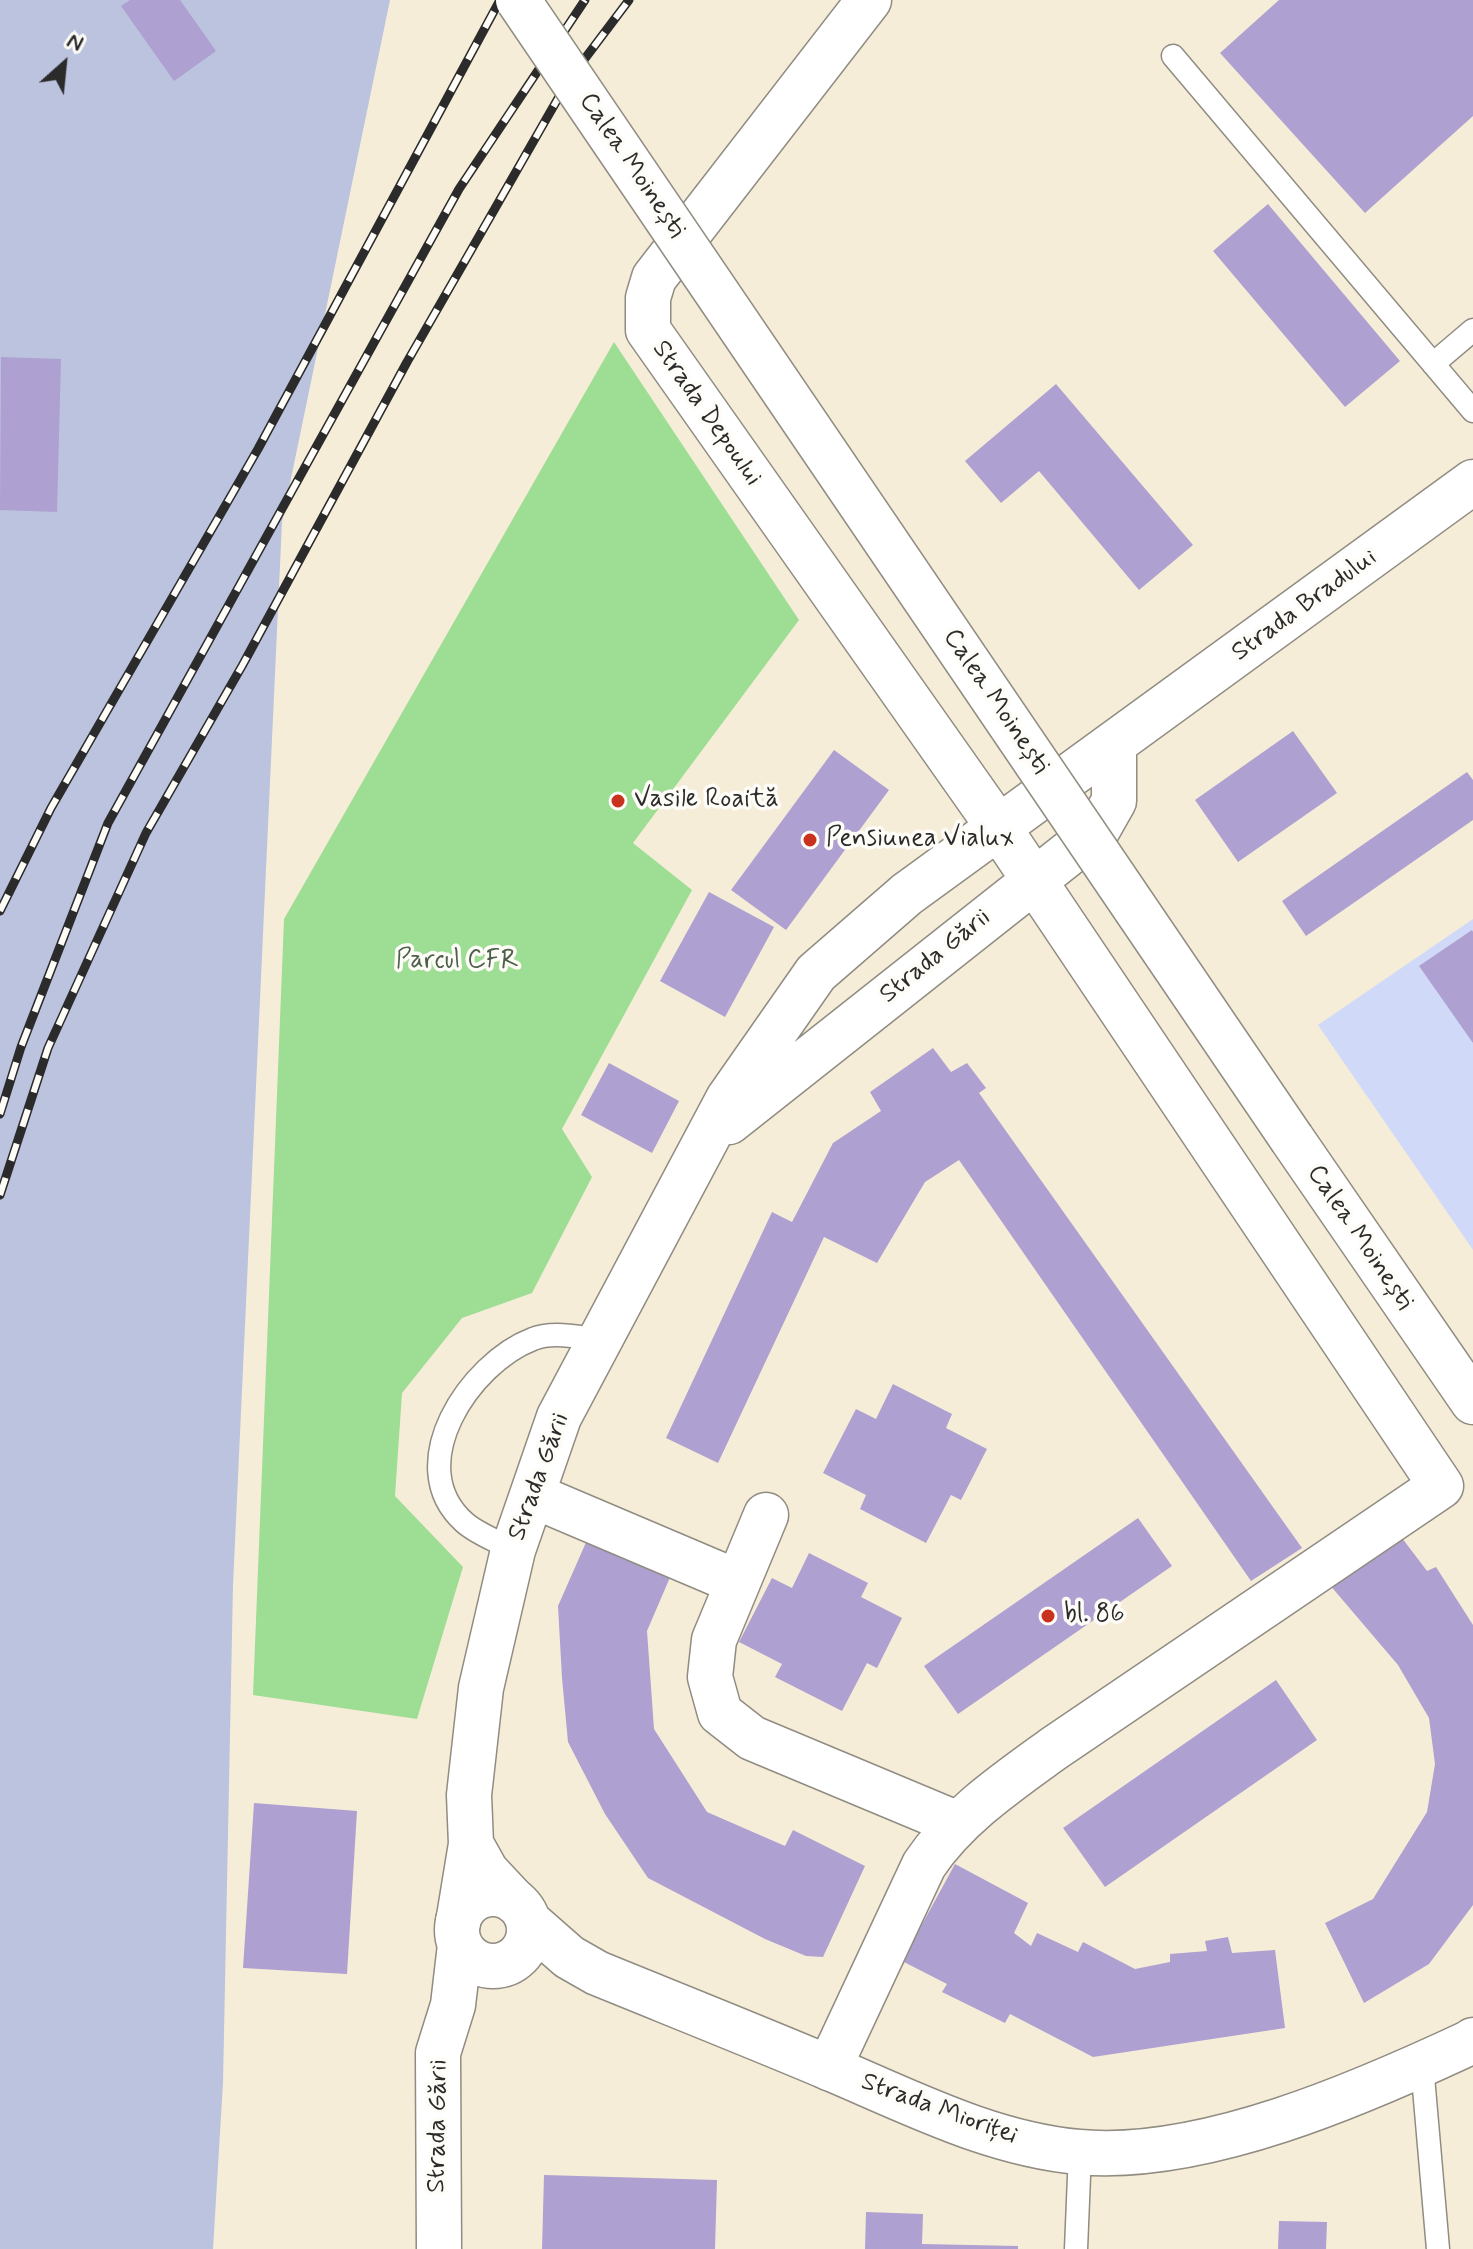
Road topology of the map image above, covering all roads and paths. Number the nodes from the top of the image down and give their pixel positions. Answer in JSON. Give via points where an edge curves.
{"nodes":[{"id":1,"x":518,"y":0,"type":"edge"},
{"id":2,"x":869,"y":0,"type":"edge"},
{"id":3,"x":1173,"y":56,"type":"dead end"},
{"id":4,"x":1473,"y":330,"type":"edge"},
{"id":5,"x":1433,"y":364,"type":"junction"},
{"id":6,"x":1473,"y":411,"type":"edge"},
{"id":7,"x":1473,"y":482,"type":"edge"},
{"id":8,"x":1125,"y":738,"type":"junction"},
{"id":9,"x":999,"y":828,"type":"junction"},
{"id":10,"x":1033,"y":880,"type":"junction"},
{"id":11,"x":706,"y":1140,"type":"junction"},
{"id":12,"x":600,"y":1340,"type":"junction"},
{"id":13,"x":1473,"y":1402,"type":"edge"},
{"id":14,"x":532,"y":1495,"type":"junction"},
{"id":15,"x":766,"y":1515,"type":"dead end"},
{"id":16,"x":513,"y":1550,"type":"junction"},
{"id":17,"x":737,"y":1582,"type":"junction"},
{"id":18,"x":958,"y":1824,"type":"junction"},
{"id":19,"x":471,"y":1844,"type":"junction"},
{"id":20,"x":521,"y":1911,"type":"junction"},
{"id":21,"x":459,"y":1934,"type":"junction"},
{"id":22,"x":504,"y":1965,"type":"junction"},
{"id":23,"x":597,"y":1973,"type":"junction"},
{"id":24,"x":453,"y":2005,"type":"junction"},
{"id":25,"x":1472,"y":2041,"type":"edge"},
{"id":26,"x":1422,"y":2065,"type":"junction"},
{"id":27,"x":829,"y":2068,"type":"junction"},
{"id":28,"x":1080,"y":2152,"type":"junction"},
{"id":29,"x":439,"y":2249,"type":"edge"},
{"id":30,"x":1076,"y":2249,"type":"edge"},
{"id":31,"x":1438,"y":2249,"type":"edge"}],
"edges":[{"from":1,"to":13,"type":"street","name":"Calea Moinești","bridge":true},
{"from":2,"to":9,"type":"street","name":"Strada Depoului","via":[[654,278],[648,330]]},
{"from":3,"to":5,"type":"lane"},
{"from":4,"to":5,"type":"lane"},
{"from":5,"to":6,"type":"lane"},
{"from":7,"to":8,"type":"street","name":"Strada Bradului"},
{"from":8,"to":9,"type":"street","name":"Strada Gării"},
{"from":8,"to":10,"type":"street","name":"Strada Gării","via":[[1114,801],[1097,831]]},
{"from":9,"to":10,"type":"street","name":"Strada Depoului"},
{"from":9,"to":11,"type":"street","name":"Strada Gării","via":[[907,894],[816,973],[728,1099]]},
{"from":10,"to":11,"type":"street","name":"Strada Gării"},
{"from":10,"to":18,"type":"street","name":"Strada Depoului","via":[[1441,1486],[1053,1749]]},
{"from":11,"to":12,"type":"street","name":"Strada Gării"},
{"from":12,"to":14,"type":"street","name":"Strada Gării","via":[[559,1417]]},
{"from":12,"to":16,"type":"lane","via":[[534,1338],[486,1368],[455,1408],[438,1460],[444,1494],[464,1522]]},
{"from":14,"to":16,"type":"street","name":"Strada Gării"},
{"from":14,"to":17,"type":"street"},
{"from":15,"to":17,"type":"street"},
{"from":16,"to":19,"type":"street","name":"Strada Gării","via":[[481,1688],[469,1795]]},
{"from":17,"to":18,"type":"street","via":[[714,1640],[710,1677],[720,1713],[752,1738]]},
{"from":18,"to":27,"type":"street","via":[[924,1865]]},
{"from":19,"to":20,"type":"street","name":"Strada Gării","via":[[486,1871]]},
{"from":19,"to":21,"type":"street","name":"Strada Gării"},
{"from":20,"to":21,"type":"street","via":[[491,1893],[479,1896],[469,1903]]},
{"from":20,"to":22,"type":"street","via":[[527,1945]]},
{"from":20,"to":23,"type":"street","name":"Strada Mioriței","via":[[569,1957]]},
{"from":21,"to":22,"type":"street","name":"Strada Mioriței","via":[[475,1962]]},
{"from":21,"to":24,"type":"street","name":"Strada Gării"},
{"from":22,"to":23,"type":"street","name":"Strada Mioriței","via":[[542,1961]]},
{"from":22,"to":24,"type":"street","name":"Strada Gării","via":[[472,1983]]},
{"from":23,"to":27,"type":"street","name":"Strada Mioriței"},
{"from":24,"to":29,"type":"street","name":"Strada Gării","via":[[438,2053]]},
{"from":25,"to":26,"type":"street","name":"Strada Mioriței"},
{"from":26,"to":28,"type":"street","name":"Strada Mioriței","via":[[1300,2114],[1239,2132],[1142,2151]]},
{"from":26,"to":31,"type":"lane"},
{"from":27,"to":28,"type":"street","name":"Strada Mioriței","via":[[1006,2138]]},
{"from":28,"to":30,"type":"lane"}]}
